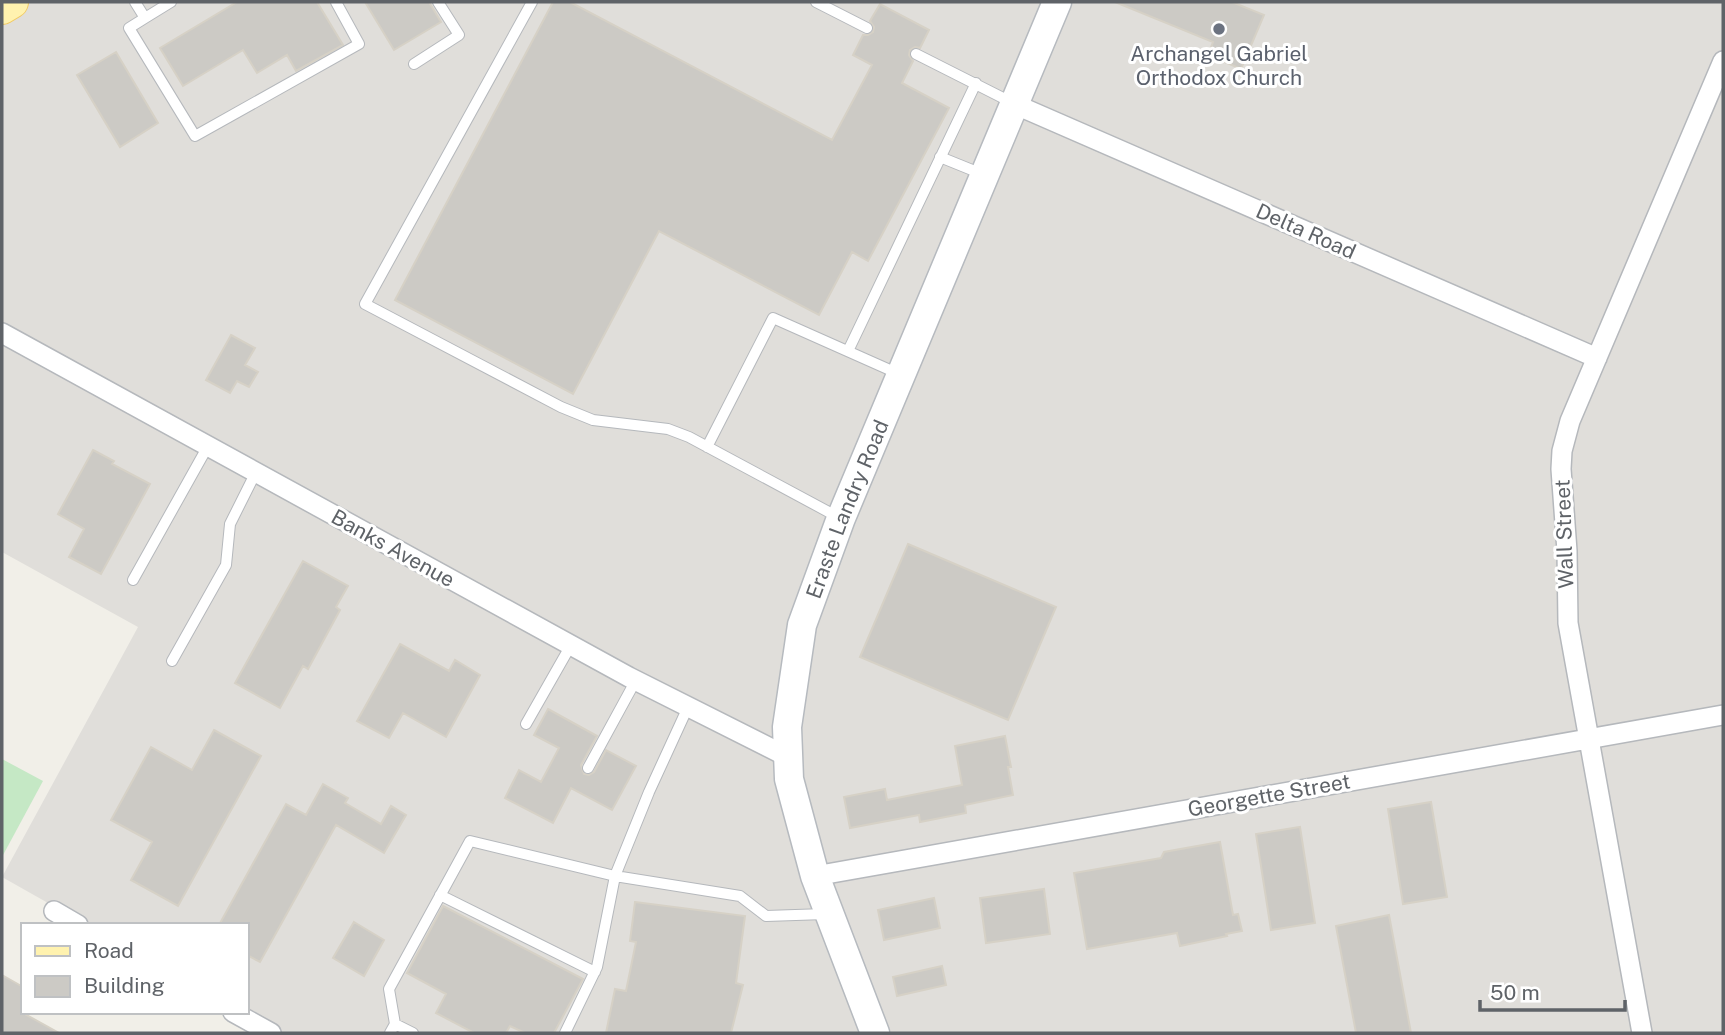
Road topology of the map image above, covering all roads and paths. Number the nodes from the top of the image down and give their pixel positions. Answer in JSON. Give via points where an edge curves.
{"nodes":[{"id":1,"x":12,"y":2,"type":"edge"},
{"id":2,"x":135,"y":2,"type":"edge"},
{"id":3,"x":171,"y":2,"type":"edge"},
{"id":4,"x":336,"y":2,"type":"edge"},
{"id":5,"x":439,"y":2,"type":"edge"},
{"id":6,"x":532,"y":2,"type":"edge"},
{"id":7,"x":816,"y":2,"type":"edge"},
{"id":8,"x":1058,"y":2,"type":"edge"},
{"id":9,"x":2,"y":8,"type":"edge"},
{"id":10,"x":145,"y":18,"type":"junction"},
{"id":11,"x":867,"y":29,"type":"dead end"},
{"id":12,"x":916,"y":54,"type":"dead end"},
{"id":13,"x":1723,"y":61,"type":"edge"},
{"id":14,"x":414,"y":64,"type":"dead end"},
{"id":15,"x":976,"y":83,"type":"junction"},
{"id":16,"x":1014,"y":104,"type":"junction"},
{"id":17,"x":940,"y":157,"type":"junction"},
{"id":18,"x":985,"y":175,"type":"junction"},
{"id":19,"x":2,"y":333,"type":"edge"},
{"id":20,"x":848,"y":351,"type":"junction"},
{"id":21,"x":1597,"y":358,"type":"junction"},
{"id":22,"x":901,"y":375,"type":"junction"},
{"id":23,"x":208,"y":446,"type":"junction"},
{"id":24,"x":707,"y":447,"type":"junction"},
{"id":25,"x":256,"y":472,"type":"junction"},
{"id":26,"x":841,"y":518,"type":"junction"},
{"id":27,"x":133,"y":580,"type":"dead end"},
{"id":28,"x":571,"y":645,"type":"junction"},
{"id":29,"x":172,"y":661,"type":"dead end"},
{"id":30,"x":636,"y":680,"type":"junction"},
{"id":31,"x":688,"y":707,"type":"junction"},
{"id":32,"x":1723,"y":715,"type":"edge"},
{"id":33,"x":526,"y":724,"type":"dead end"},
{"id":34,"x":1590,"y":738,"type":"junction"},
{"id":35,"x":788,"y":757,"type":"junction"},
{"id":36,"x":588,"y":768,"type":"dead end"},
{"id":37,"x":615,"y":876,"type":"junction"},
{"id":38,"x":815,"y":876,"type":"junction"},
{"id":39,"x":440,"y":895,"type":"junction"},
{"id":40,"x":54,"y":911,"type":"dead end"},
{"id":41,"x":829,"y":914,"type":"junction"},
{"id":42,"x":75,"y":923,"type":"edge"},
{"id":43,"x":595,"y":972,"type":"junction"},
{"id":44,"x":237,"y":1014,"type":"edge"},
{"id":45,"x":392,"y":1028,"type":"edge"},
{"id":46,"x":271,"y":1033,"type":"edge"},
{"id":47,"x":413,"y":1033,"type":"edge"},
{"id":48,"x":565,"y":1033,"type":"edge"},
{"id":49,"x":869,"y":1033,"type":"edge"},
{"id":50,"x":875,"y":1033,"type":"edge"},
{"id":51,"x":1642,"y":1033,"type":"edge"}],
"edges":[{"from":1,"to":9,"type":"main road"},
{"from":2,"to":10,"type":"lane"},
{"from":3,"to":10,"type":"lane"},
{"from":4,"to":10,"type":"lane","via":[[359,44],[195,136],[129,28]]},
{"from":5,"to":14,"type":"lane","via":[[459,35]]},
{"from":6,"to":24,"type":"lane","via":[[365,304],[561,407],[593,420],[668,429]]},
{"from":7,"to":11,"type":"lane"},
{"from":8,"to":16,"type":"street","name":"Eraste Landry Road"},
{"from":12,"to":15,"type":"lane"},
{"from":13,"to":21,"type":"street","name":"Wall Street"},
{"from":15,"to":16,"type":"lane"},
{"from":15,"to":17,"type":"lane"},
{"from":16,"to":18,"type":"street","name":"Eraste Landry Road"},
{"from":16,"to":21,"type":"street","name":"Delta Road"},
{"from":17,"to":18,"type":"lane"},
{"from":17,"to":20,"type":"lane"},
{"from":18,"to":22,"type":"street","name":"Eraste Landry Road"},
{"from":19,"to":23,"type":"street","name":"Banks Avenue"},
{"from":20,"to":22,"type":"lane"},
{"from":20,"to":24,"type":"lane","via":[[773,318]]},
{"from":21,"to":34,"type":"street","name":"Wall Street","via":[[1567,428],[1561,469],[1568,622]]},
{"from":22,"to":26,"type":"street","name":"Eraste Landry Road"},
{"from":23,"to":25,"type":"street","name":"Banks Avenue"},
{"from":23,"to":27,"type":"lane"},
{"from":24,"to":26,"type":"lane"},
{"from":25,"to":28,"type":"street","name":"Banks Avenue"},
{"from":25,"to":29,"type":"lane","via":[[230,524],[226,565]]},
{"from":26,"to":35,"type":"street","name":"Eraste Landry Road","via":[[802,625],[787,727]]},
{"from":28,"to":30,"type":"street","name":"Banks Avenue"},
{"from":28,"to":33,"type":"lane"},
{"from":30,"to":31,"type":"street","name":"Banks Avenue"},
{"from":30,"to":36,"type":"lane"},
{"from":31,"to":35,"type":"street","name":"Banks Avenue"},
{"from":31,"to":37,"type":"lane"},
{"from":32,"to":34,"type":"street","name":"Georgette Street"},
{"from":34,"to":38,"type":"street","name":"Georgette Street"},
{"from":34,"to":51,"type":"street","name":"Wall Street"},
{"from":35,"to":38,"type":"street","name":"Eraste Landry Road","via":[[793,799]]},
{"from":37,"to":39,"type":"lane","via":[[470,841]]},
{"from":37,"to":41,"type":"lane","via":[[740,896],[766,916]]},
{"from":37,"to":43,"type":"lane"},
{"from":38,"to":41,"type":"street","name":"Eraste Landry Road"},
{"from":39,"to":43,"type":"lane"},
{"from":39,"to":45,"type":"lane","via":[[389,989]]},
{"from":40,"to":42,"type":"street"},
{"from":41,"to":50,"type":"street","name":"Eraste Landry Road"},
{"from":43,"to":48,"type":"lane"},
{"from":44,"to":46,"type":"street"},
{"from":45,"to":47,"type":"lane"},
{"from":49,"to":50,"type":"lane"}]}
